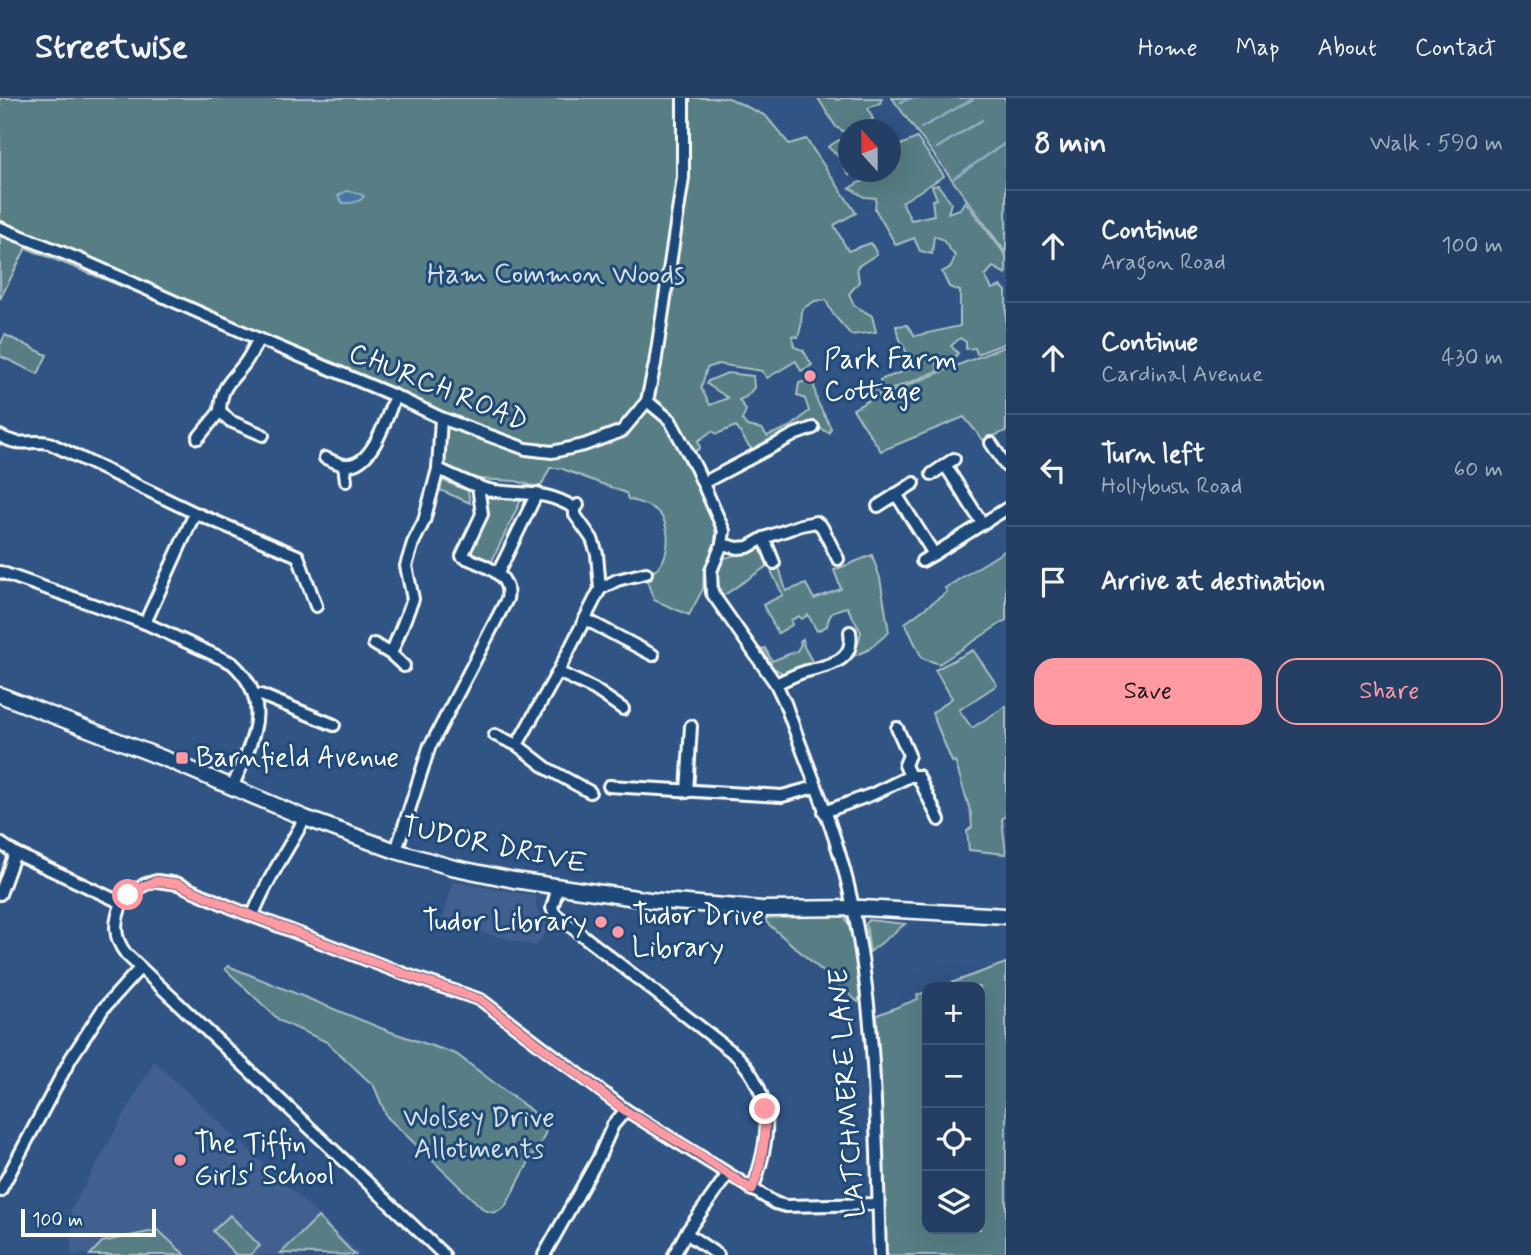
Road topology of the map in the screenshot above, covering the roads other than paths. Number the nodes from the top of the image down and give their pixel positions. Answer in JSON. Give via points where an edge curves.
{"nodes":[{"id":1,"x":683,"y":98,"type":"edge"},
{"id":2,"x":0,"y":229,"type":"edge"},
{"id":3,"x":259,"y":339,"type":"junction"},
{"id":4,"x":395,"y":396,"type":"junction"},
{"id":5,"x":647,"y":401,"type":"junction"},
{"id":6,"x":220,"y":411,"type":"junction"},
{"id":7,"x":441,"y":418,"type":"junction"},
{"id":8,"x":813,"y":428,"type":"dead end"},
{"id":9,"x":263,"y":435,"type":"dead end"},
{"id":10,"x":0,"y":436,"type":"edge"},
{"id":11,"x":198,"y":439,"type":"dead end"},
{"id":12,"x":991,"y":443,"type":"dead end"},
{"id":13,"x":325,"y":458,"type":"dead end"},
{"id":14,"x":344,"y":466,"type":"junction"},
{"id":15,"x":1006,"y":466,"type":"edge"},
{"id":16,"x":438,"y":470,"type":"junction"},
{"id":17,"x":932,"y":474,"type":"dead end"},
{"id":18,"x":346,"y":481,"type":"dead end"},
{"id":19,"x":703,"y":483,"type":"junction"},
{"id":20,"x":914,"y":483,"type":"dead end"},
{"id":21,"x":478,"y":486,"type":"junction"},
{"id":22,"x":537,"y":493,"type":"junction"},
{"id":23,"x":896,"y":494,"type":"junction"},
{"id":24,"x":878,"y":506,"type":"dead end"},
{"id":25,"x":1006,"y":509,"type":"edge"},
{"id":26,"x":195,"y":513,"type":"junction"},
{"id":27,"x":982,"y":523,"type":"junction"},
{"id":28,"x":764,"y":538,"type":"junction"},
{"id":29,"x":722,"y":544,"type":"junction"},
{"id":30,"x":934,"y":554,"type":"junction"},
{"id":31,"x":838,"y":559,"type":"dead end"},
{"id":32,"x":922,"y":561,"type":"dead end"},
{"id":33,"x":774,"y":563,"type":"dead end"},
{"id":34,"x":0,"y":572,"type":"edge"},
{"id":35,"x":498,"y":573,"type":"junction"},
{"id":36,"x":646,"y":573,"type":"dead end"},
{"id":37,"x":600,"y":589,"type":"junction"},
{"id":38,"x":316,"y":606,"type":"dead end"},
{"id":39,"x":585,"y":619,"type":"junction"},
{"id":40,"x":145,"y":623,"type":"junction"},
{"id":41,"x":850,"y":632,"type":"dead end"},
{"id":42,"x":374,"y":645,"type":"dead end"},
{"id":43,"x":391,"y":654,"type":"junction"},
{"id":44,"x":653,"y":655,"type":"dead end"},
{"id":45,"x":404,"y":666,"type":"dead end"},
{"id":46,"x":558,"y":672,"type":"junction"},
{"id":47,"x":776,"y":684,"type":"junction"},
{"id":48,"x":0,"y":695,"type":"edge"},
{"id":49,"x":256,"y":695,"type":"junction"},
{"id":50,"x":622,"y":709,"type":"dead end"},
{"id":51,"x":334,"y":725,"type":"dead end"},
{"id":52,"x":691,"y":726,"type":"dead end"},
{"id":53,"x":897,"y":728,"type":"dead end"},
{"id":54,"x":495,"y":735,"type":"dead end"},
{"id":55,"x":517,"y":744,"type":"junction"},
{"id":56,"x":910,"y":776,"type":"junction"},
{"id":57,"x":609,"y":786,"type":"dead end"},
{"id":58,"x":815,"y":787,"type":"junction"},
{"id":59,"x":232,"y":788,"type":"junction"},
{"id":60,"x":590,"y":792,"type":"dead end"},
{"id":61,"x":687,"y":792,"type":"junction"},
{"id":62,"x":824,"y":811,"type":"junction"},
{"id":63,"x":305,"y":818,"type":"junction"},
{"id":64,"x":939,"y":820,"type":"dead end"},
{"id":65,"x":0,"y":843,"type":"edge"},
{"id":66,"x":396,"y":851,"type":"junction"},
{"id":67,"x":15,"y":853,"type":"junction"},
{"id":68,"x":558,"y":887,"type":"junction"},
{"id":69,"x":0,"y":894,"type":"edge"},
{"id":70,"x":122,"y":903,"type":"junction"},
{"id":71,"x":851,"y":908,"type":"junction"},
{"id":72,"x":253,"y":915,"type":"junction"},
{"id":73,"x":1006,"y":916,"type":"edge"},
{"id":74,"x":140,"y":968,"type":"junction"},
{"id":75,"x":626,"y":1111,"type":"junction"},
{"id":76,"x":728,"y":1174,"type":"junction"},
{"id":77,"x":752,"y":1190,"type":"junction"},
{"id":78,"x":0,"y":1191,"type":"edge"},
{"id":79,"x":878,"y":1204,"type":"junction"},
{"id":80,"x":686,"y":1233,"type":"junction"},
{"id":81,"x":444,"y":1255,"type":"edge"},
{"id":82,"x":544,"y":1255,"type":"edge"},
{"id":83,"x":674,"y":1255,"type":"edge"},
{"id":84,"x":718,"y":1255,"type":"edge"},
{"id":85,"x":880,"y":1255,"type":"edge"}],
"edges":[{"from":1,"to":5,"type":"street","name":"CHURCH ROAD","via":[[683,178]]},
{"from":2,"to":3,"type":"street","name":"CHURCH ROAD"},
{"from":3,"to":4,"type":"street","name":"CHURCH ROAD"},
{"from":3,"to":6,"type":"street","via":[[224,386]]},
{"from":4,"to":7,"type":"street","name":"CHURCH ROAD"},
{"from":4,"to":14,"type":"street","via":[[373,450]]},
{"from":5,"to":7,"type":"street","name":"CHURCH ROAD","via":[[622,431],[552,452],[526,449]]},
{"from":5,"to":19,"type":"street","name":"LATCHMERE LANE","via":[[670,420]]},
{"from":6,"to":9,"type":"street","via":[[230,421]]},
{"from":6,"to":11,"type":"street"},
{"from":7,"to":16,"type":"street"},
{"from":8,"to":19,"type":"street"},
{"from":10,"to":26,"type":"street","via":[[13,443],[49,443]]},
{"from":12,"to":15,"type":"street"},
{"from":13,"to":14,"type":"street"},
{"from":14,"to":18,"type":"street"},
{"from":16,"to":21,"type":"street"},
{"from":16,"to":43,"type":"street","via":[[406,566],[413,599]]},
{"from":17,"to":27,"type":"street","via":[[950,462]]},
{"from":19,"to":29,"type":"street","name":"LATCHMERE LANE","via":[[724,531]]},
{"from":20,"to":23,"type":"street"},
{"from":21,"to":22,"type":"street"},
{"from":21,"to":35,"type":"street","via":[[482,514],[463,556]]},
{"from":22,"to":35,"type":"street"},
{"from":22,"to":37,"type":"street","via":[[577,506],[575,515],[597,554]]},
{"from":23,"to":24,"type":"street"},
{"from":23,"to":30,"type":"street"},
{"from":25,"to":27,"type":"street"},
{"from":26,"to":38,"type":"street","via":[[298,556]]},
{"from":26,"to":40,"type":"street"},
{"from":27,"to":30,"type":"street"},
{"from":28,"to":29,"type":"street","via":[[748,547]]},
{"from":28,"to":31,"type":"street","via":[[816,522]]},
{"from":28,"to":33,"type":"street"},
{"from":29,"to":47,"type":"street","name":"LATCHMERE LANE","via":[[711,571],[712,593]]},
{"from":30,"to":32,"type":"street"},
{"from":34,"to":40,"type":"street"},
{"from":35,"to":66,"type":"street","via":[[508,588],[507,600],[431,744]]},
{"from":36,"to":37,"type":"street"},
{"from":37,"to":39,"type":"street"},
{"from":39,"to":44,"type":"street"},
{"from":39,"to":46,"type":"street"},
{"from":40,"to":49,"type":"street","via":[[232,663]]},
{"from":41,"to":47,"type":"street","via":[[849,651],[837,662]]},
{"from":42,"to":43,"type":"street"},
{"from":43,"to":45,"type":"street"},
{"from":46,"to":50,"type":"street","via":[[594,688]]},
{"from":46,"to":55,"type":"street"},
{"from":47,"to":58,"type":"street","name":"LATCHMERE LANE"},
{"from":48,"to":59,"type":"street","name":"TUDOR DRIVE"},
{"from":49,"to":51,"type":"street"},
{"from":49,"to":59,"type":"street","via":[[254,736]]},
{"from":52,"to":61,"type":"street"},
{"from":53,"to":56,"type":"street","via":[[909,755],[905,765]]},
{"from":54,"to":55,"type":"street"},
{"from":55,"to":60,"type":"street","via":[[548,769]]},
{"from":56,"to":62,"type":"street"},
{"from":56,"to":64,"type":"street","via":[[918,776]]},
{"from":57,"to":61,"type":"street"},
{"from":58,"to":61,"type":"street","via":[[782,796]]},
{"from":58,"to":62,"type":"street","name":"LATCHMERE LANE"},
{"from":59,"to":63,"type":"street","name":"TUDOR DRIVE"},
{"from":62,"to":71,"type":"street","name":"LATCHMERE LANE","via":[[843,866]]},
{"from":63,"to":66,"type":"street","name":"TUDOR DRIVE"},
{"from":63,"to":72,"type":"street","via":[[264,887]]},
{"from":65,"to":67,"type":"street"},
{"from":66,"to":68,"type":"street","name":"TUDOR DRIVE"},
{"from":67,"to":69,"type":"street"},
{"from":67,"to":70,"type":"street"},
{"from":68,"to":71,"type":"street","name":"TUDOR DRIVE","via":[[762,909]]},
{"from":68,"to":77,"type":"street","via":[[552,908],[555,914],[736,1055],[754,1074],[764,1096],[766,1122],[760,1170]]},
{"from":70,"to":72,"type":"street","via":[[136,889],[157,881]]},
{"from":70,"to":74,"type":"street","via":[[117,939]]},
{"from":71,"to":73,"type":"street","name":"TUDOR DRIVE"},
{"from":71,"to":79,"type":"street","name":"LATCHMERE LANE","via":[[871,1015]]},
{"from":72,"to":75,"type":"street","via":[[481,1000]]},
{"from":74,"to":78,"type":"street","via":[[103,1009],[71,1058]]},
{"from":74,"to":81,"type":"street"},
{"from":75,"to":76,"type":"street"},
{"from":75,"to":82,"type":"street","via":[[613,1125]]},
{"from":76,"to":77,"type":"street"},
{"from":76,"to":80,"type":"street"},
{"from":77,"to":79,"type":"street","via":[[786,1206]]},
{"from":79,"to":85,"type":"street","name":"LATCHMERE LANE"},
{"from":80,"to":83,"type":"street"},
{"from":80,"to":84,"type":"street"}]}
